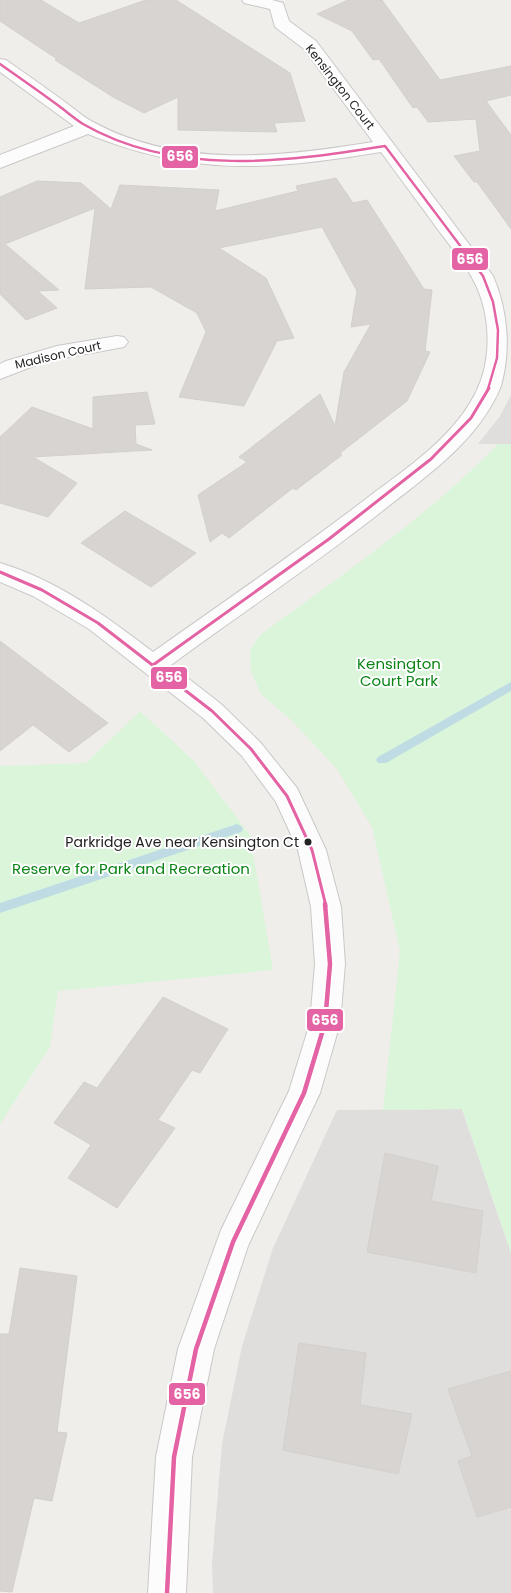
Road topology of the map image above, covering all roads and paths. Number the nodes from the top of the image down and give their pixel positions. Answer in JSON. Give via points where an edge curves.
{"nodes":[{"id":1,"x":250,"y":0,"type":"edge"},
{"id":2,"x":283,"y":3,"type":"edge"},
{"id":3,"x":0,"y":64,"type":"edge"},
{"id":4,"x":88,"y":127,"type":"junction"},
{"id":5,"x":385,"y":146,"type":"junction"},
{"id":6,"x":0,"y":162,"type":"edge"},
{"id":7,"x":505,"y":338,"type":"edge"},
{"id":8,"x":118,"y":342,"type":"dead end"},
{"id":9,"x":0,"y":372,"type":"edge"},
{"id":10,"x":0,"y":572,"type":"edge"},
{"id":11,"x":153,"y":665,"type":"junction"},
{"id":12,"x":167,"y":1593,"type":"edge"}],
"edges":[{"from":1,"to":2,"type":"street","name":"Kensington Court"},
{"from":2,"to":5,"type":"street","name":"Kensington Court","via":[[281,23],[310,45]]},
{"from":3,"to":4,"type":"street"},
{"from":4,"to":5,"type":"street","via":[[169,155],[211,161],[306,159]]},
{"from":4,"to":6,"type":"street"},
{"from":5,"to":7,"type":"street","name":"Kensington Court","via":[[483,276]]},
{"from":7,"to":11,"type":"street","name":"Kensington Court","via":[[491,386],[479,409],[460,433],[340,532]]},
{"from":8,"to":9,"type":"street","name":"Madison Court","via":[[44,356]]},
{"from":10,"to":11,"type":"street","via":[[42,590],[98,623]]},
{"from":11,"to":12,"type":"street","via":[[212,711],[251,749],[287,796],[312,850],[326,906],[330,964],[324,1023],[304,1093],[233,1242],[196,1349],[174,1458]]}]}
